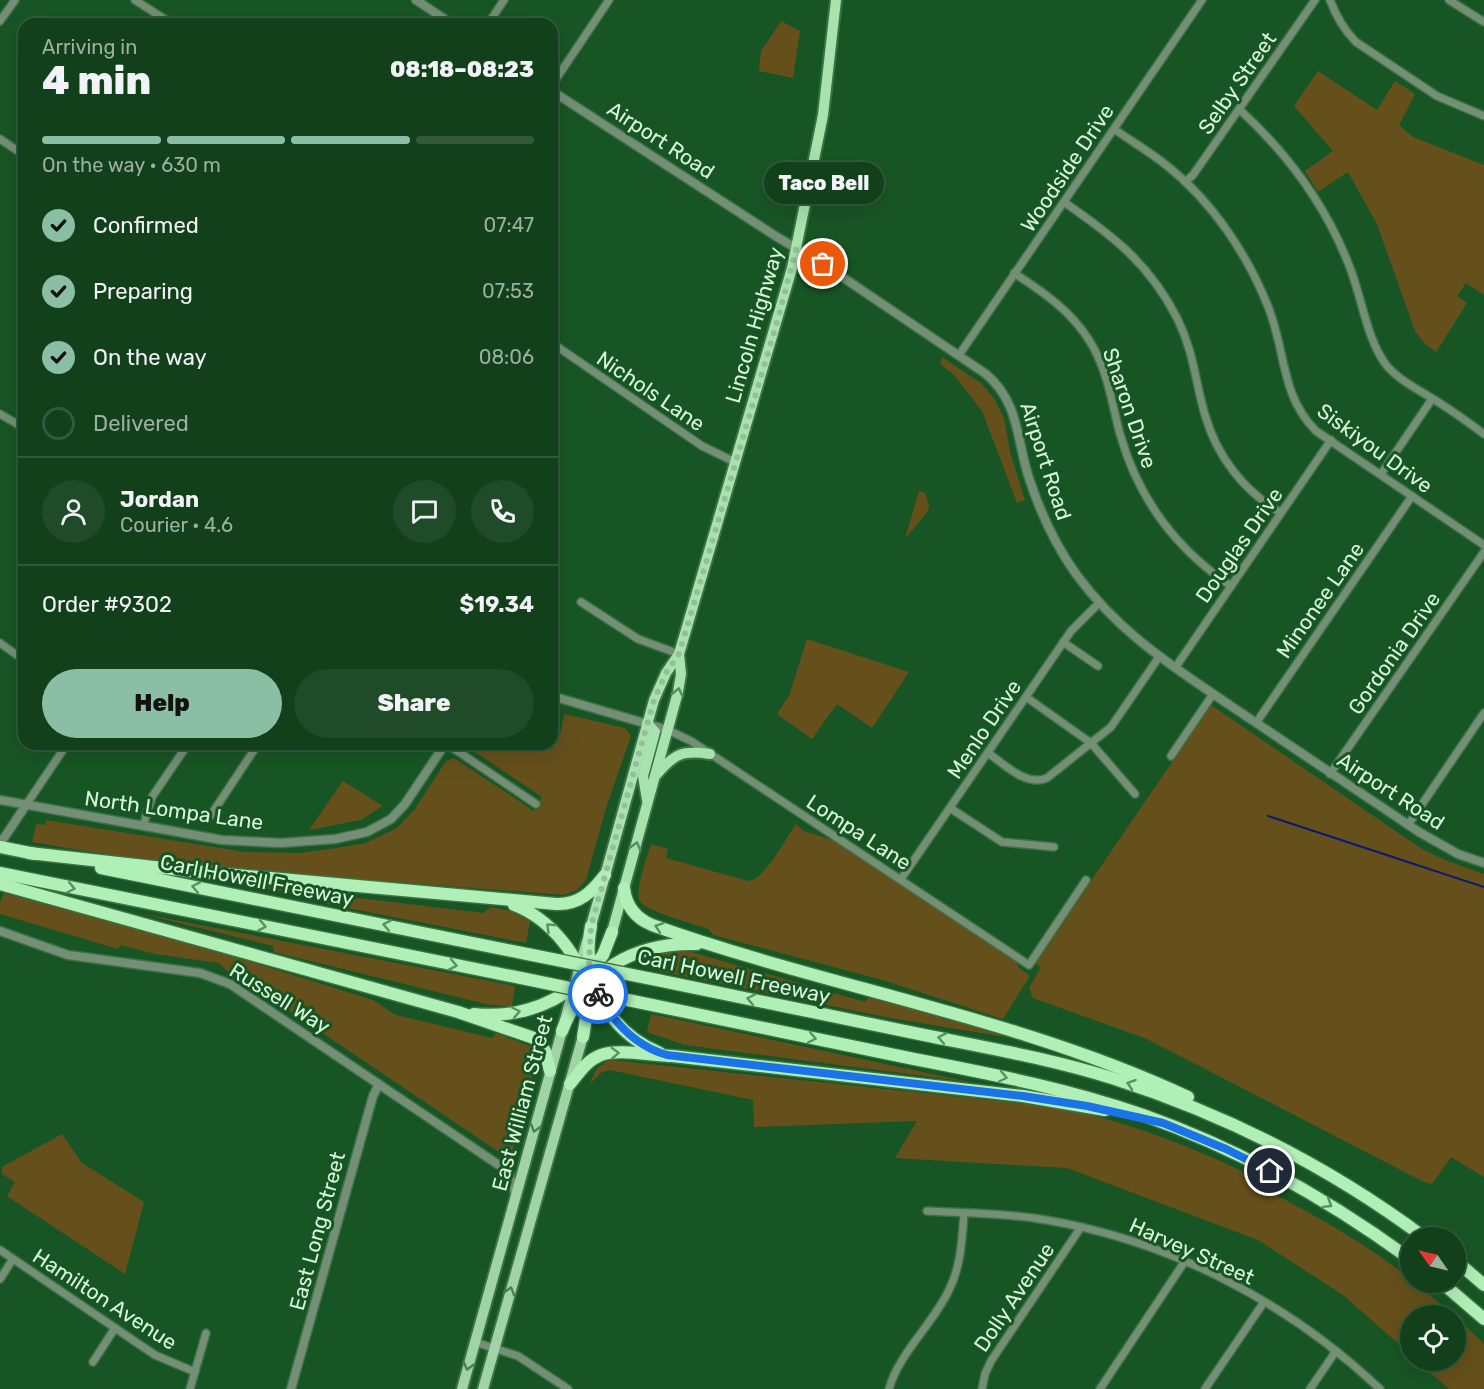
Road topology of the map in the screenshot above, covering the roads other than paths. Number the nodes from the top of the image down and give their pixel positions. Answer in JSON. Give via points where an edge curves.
{"nodes":[{"id":1,"x":15,"y":0,"type":"edge"},
{"id":2,"x":135,"y":0,"type":"edge"},
{"id":3,"x":416,"y":0,"type":"edge"},
{"id":4,"x":504,"y":0,"type":"edge"},
{"id":5,"x":609,"y":0,"type":"edge"},
{"id":6,"x":836,"y":0,"type":"edge"},
{"id":7,"x":1202,"y":0,"type":"edge"},
{"id":8,"x":1315,"y":0,"type":"edge"},
{"id":9,"x":1330,"y":0,"type":"edge"},
{"id":10,"x":1449,"y":0,"type":"edge"},
{"id":11,"x":163,"y":18,"type":"edge"},
{"id":12,"x":443,"y":18,"type":"edge"},
{"id":13,"x":492,"y":18,"type":"edge"},
{"id":14,"x":0,"y":21,"type":"edge"},
{"id":15,"x":1484,"y":22,"type":"edge"},
{"id":16,"x":558,"y":76,"type":"edge"},
{"id":17,"x":558,"y":95,"type":"edge"},
{"id":18,"x":1239,"y":109,"type":"junction"},
{"id":19,"x":1484,"y":116,"type":"edge"},
{"id":20,"x":1114,"y":129,"type":"junction"},
{"id":21,"x":0,"y":139,"type":"edge"},
{"id":22,"x":18,"y":151,"type":"edge"},
{"id":23,"x":1185,"y":182,"type":"junction"},
{"id":24,"x":1064,"y":202,"type":"junction"},
{"id":25,"x":796,"y":249,"type":"junction"},
{"id":26,"x":1014,"y":273,"type":"junction"},
{"id":27,"x":558,"y":347,"type":"edge"},
{"id":28,"x":959,"y":355,"type":"junction"},
{"id":29,"x":1432,"y":399,"type":"junction"},
{"id":30,"x":0,"y":414,"type":"edge"},
{"id":31,"x":18,"y":424,"type":"edge"},
{"id":32,"x":1484,"y":434,"type":"edge"},
{"id":33,"x":1331,"y":440,"type":"junction"},
{"id":34,"x":735,"y":462,"type":"junction"},
{"id":35,"x":1381,"y":474,"type":"junction"},
{"id":36,"x":1412,"y":495,"type":"junction"},
{"id":37,"x":1281,"y":513,"type":"junction"},
{"id":38,"x":1484,"y":545,"type":"edge"},
{"id":39,"x":1484,"y":552,"type":"edge"},
{"id":40,"x":1231,"y":586,"type":"junction"},
{"id":41,"x":581,"y":602,"type":"dead end"},
{"id":42,"x":1099,"y":603,"type":"junction"},
{"id":43,"x":1063,"y":642,"type":"junction"},
{"id":44,"x":0,"y":643,"type":"edge"},
{"id":45,"x":679,"y":654,"type":"junction"},
{"id":46,"x":18,"y":656,"type":"edge"},
{"id":47,"x":1159,"y":657,"type":"junction"},
{"id":48,"x":1098,"y":666,"type":"dead end"},
{"id":49,"x":1175,"y":668,"type":"junction"},
{"id":50,"x":1213,"y":693,"type":"junction"},
{"id":51,"x":1026,"y":697,"type":"junction"},
{"id":52,"x":558,"y":698,"type":"edge"},
{"id":53,"x":1484,"y":713,"type":"edge"},
{"id":54,"x":647,"y":723,"type":"junction"},
{"id":55,"x":1256,"y":723,"type":"junction"},
{"id":56,"x":668,"y":730,"type":"junction"},
{"id":57,"x":1091,"y":743,"type":"junction"},
{"id":58,"x":64,"y":750,"type":"edge"},
{"id":59,"x":184,"y":750,"type":"edge"},
{"id":60,"x":254,"y":750,"type":"edge"},
{"id":61,"x":442,"y":750,"type":"edge"},
{"id":62,"x":455,"y":750,"type":"edge"},
{"id":63,"x":987,"y":753,"type":"junction"},
{"id":64,"x":710,"y":754,"type":"junction"},
{"id":65,"x":1171,"y":756,"type":"dead end"},
{"id":66,"x":1330,"y":774,"type":"junction"},
{"id":67,"x":655,"y":777,"type":"junction"},
{"id":68,"x":1135,"y":794,"type":"dead end"},
{"id":69,"x":0,"y":800,"type":"edge"},
{"id":70,"x":648,"y":803,"type":"junction"},
{"id":71,"x":536,"y":804,"type":"dead end"},
{"id":72,"x":26,"y":805,"type":"junction"},
{"id":73,"x":950,"y":808,"type":"junction"},
{"id":74,"x":211,"y":815,"type":"dead end"},
{"id":75,"x":1408,"y":825,"type":"junction"},
{"id":76,"x":143,"y":826,"type":"junction"},
{"id":77,"x":0,"y":845,"type":"edge"},
{"id":78,"x":1054,"y":847,"type":"dead end"},
{"id":79,"x":29,"y":853,"type":"junction"},
{"id":80,"x":1484,"y":863,"type":"edge"},
{"id":81,"x":0,"y":873,"type":"edge"},
{"id":82,"x":605,"y":875,"type":"junction"},
{"id":83,"x":901,"y":879,"type":"junction"},
{"id":84,"x":1086,"y":880,"type":"dead end"},
{"id":85,"x":7,"y":882,"type":"edge"},
{"id":86,"x":624,"y":888,"type":"junction"},
{"id":87,"x":486,"y":899,"type":"junction"},
{"id":88,"x":591,"y":926,"type":"joint"},
{"id":89,"x":0,"y":932,"type":"edge"},
{"id":90,"x":612,"y":932,"type":"joint"},
{"id":91,"x":713,"y":945,"type":"junction"},
{"id":92,"x":588,"y":980,"type":"junction"},
{"id":93,"x":458,"y":1012,"type":"junction"},
{"id":94,"x":561,"y":1031,"type":"joint"},
{"id":95,"x":583,"y":1037,"type":"joint"},
{"id":96,"x":672,"y":1056,"type":"junction"},
{"id":97,"x":550,"y":1071,"type":"junction"},
{"id":98,"x":379,"y":1084,"type":"junction"},
{"id":99,"x":570,"y":1084,"type":"junction"},
{"id":100,"x":1163,"y":1123,"type":"junction"},
{"id":101,"x":1282,"y":1147,"type":"junction"},
{"id":102,"x":526,"y":1159,"type":"junction"},
{"id":103,"x":509,"y":1172,"type":"junction"},
{"id":104,"x":516,"y":1198,"type":"junction"},
{"id":105,"x":927,"y":1211,"type":"dead end"},
{"id":106,"x":964,"y":1213,"type":"junction"},
{"id":107,"x":1081,"y":1227,"type":"junction"},
{"id":108,"x":1409,"y":1227,"type":"edge"},
{"id":109,"x":0,"y":1250,"type":"edge"},
{"id":110,"x":1400,"y":1252,"type":"edge"},
{"id":111,"x":13,"y":1259,"type":"junction"},
{"id":112,"x":1185,"y":1261,"type":"junction"},
{"id":113,"x":1466,"y":1269,"type":"edge"},
{"id":114,"x":0,"y":1278,"type":"edge"},
{"id":115,"x":1484,"y":1285,"type":"edge"},
{"id":116,"x":1454,"y":1293,"type":"edge"},
{"id":117,"x":1264,"y":1302,"type":"junction"},
{"id":118,"x":1484,"y":1319,"type":"edge"},
{"id":119,"x":115,"y":1328,"type":"junction"},
{"id":120,"x":206,"y":1333,"type":"dead end"},
{"id":121,"x":475,"y":1342,"type":"junction"},
{"id":122,"x":494,"y":1348,"type":"junction"},
{"id":123,"x":1336,"y":1351,"type":"junction"},
{"id":124,"x":93,"y":1362,"type":"dead end"},
{"id":125,"x":195,"y":1372,"type":"junction"},
{"id":126,"x":190,"y":1389,"type":"edge"},
{"id":127,"x":291,"y":1389,"type":"edge"},
{"id":128,"x":462,"y":1389,"type":"edge"},
{"id":129,"x":483,"y":1389,"type":"edge"},
{"id":130,"x":568,"y":1389,"type":"edge"},
{"id":131,"x":890,"y":1389,"type":"edge"},
{"id":132,"x":982,"y":1389,"type":"edge"},
{"id":133,"x":1100,"y":1389,"type":"edge"},
{"id":134,"x":1205,"y":1389,"type":"edge"},
{"id":135,"x":1310,"y":1389,"type":"edge"},
{"id":136,"x":1380,"y":1389,"type":"edge"}],
"edges":[{"from":1,"to":14,"type":"street"},
{"from":2,"to":11,"type":"street"},
{"from":3,"to":12,"type":"street"},
{"from":4,"to":13,"type":"street"},
{"from":5,"to":16,"type":"street"},
{"from":6,"to":25,"type":"highway","name":"Lincoln Highway","via":[[824,115]]},
{"from":7,"to":20,"type":"street","name":"Woodside Drive"},
{"from":8,"to":18,"type":"street","name":"Selby Street"},
{"from":9,"to":19,"type":"street","via":[[1346,32],[1356,42],[1437,96]]},
{"from":10,"to":15,"type":"street"},
{"from":17,"to":25,"type":"street","name":"Airport Road"},
{"from":18,"to":23,"type":"street","name":"Selby Street"},
{"from":18,"to":29,"type":"street","via":[[1277,147],[1315,198],[1349,265],[1380,356],[1395,374]]},
{"from":20,"to":23,"type":"street","name":"Siskiyou Drive"},
{"from":20,"to":24,"type":"street","name":"Woodside Drive"},
{"from":21,"to":22,"type":"street"},
{"from":23,"to":33,"type":"street","name":"Siskiyou Drive","via":[[1238,247],[1269,310],[1296,405],[1307,422]]},
{"from":24,"to":26,"type":"street","name":"Woodside Drive"},
{"from":24,"to":37,"type":"street","via":[[1124,246],[1156,284],[1185,336],[1195,363],[1204,414],[1221,455],[1241,482]]},
{"from":25,"to":28,"type":"street","name":"Airport Road"},
{"from":25,"to":34,"type":"highway","name":"Lincoln Highway"},
{"from":26,"to":28,"type":"street","name":"Woodside Drive"},
{"from":26,"to":40,"type":"street","name":"Sharon Drive","via":[[1058,304],[1084,333],[1103,368],[1125,451],[1146,498],[1190,554]]},
{"from":27,"to":34,"type":"street","name":"Nichols Lane","via":[[702,446]]},
{"from":28,"to":42,"type":"street","name":"Airport Road","via":[[991,378],[1009,403],[1029,479],[1048,527],[1067,561]]},
{"from":29,"to":32,"type":"street"},
{"from":29,"to":35,"type":"street"},
{"from":30,"to":31,"type":"street"},
{"from":33,"to":35,"type":"street","name":"Siskiyou Drive"},
{"from":33,"to":37,"type":"street","name":"Douglas Drive"},
{"from":34,"to":45,"type":"highway","name":"Lincoln Highway"},
{"from":35,"to":36,"type":"street","name":"Siskiyou Drive"},
{"from":36,"to":38,"type":"street","name":"Siskiyou Drive"},
{"from":36,"to":55,"type":"street","name":"Minonee Lane"},
{"from":37,"to":40,"type":"street","name":"Douglas Drive"},
{"from":39,"to":66,"type":"street","name":"Gordonia Drive"},
{"from":40,"to":49,"type":"street","name":"Douglas Drive"},
{"from":41,"to":45,"type":"street","via":[[638,639]]},
{"from":42,"to":43,"type":"street","name":"Menlo Drive"},
{"from":42,"to":47,"type":"street","name":"Airport Road","via":[[1131,636]]},
{"from":43,"to":48,"type":"street"},
{"from":43,"to":51,"type":"street","name":"Menlo Drive"},
{"from":44,"to":46,"type":"street"},
{"from":45,"to":54,"type":"highway","name":"Lincoln Highway","via":[[662,681]]},
{"from":56,"to":45,"type":"highway","name":"Lincoln Highway","one_way":true,"via":[[681,677]]},
{"from":47,"to":49,"type":"street","name":"Airport Road"},
{"from":47,"to":57,"type":"street","via":[[1115,723]]},
{"from":49,"to":50,"type":"street","name":"Airport Road"},
{"from":50,"to":55,"type":"street","name":"Airport Road"},
{"from":50,"to":65,"type":"street"},
{"from":51,"to":57,"type":"street"},
{"from":51,"to":63,"type":"street","name":"Menlo Drive"},
{"from":52,"to":54,"type":"street"},
{"from":53,"to":75,"type":"street"},
{"from":54,"to":56,"type":"street"},
{"from":54,"to":70,"type":"highway","via":[[655,732],[644,776]]},
{"from":54,"to":82,"type":"highway"},
{"from":55,"to":66,"type":"street","name":"Airport Road"},
{"from":56,"to":64,"type":"street","name":"Lompa Lane"},
{"from":56,"to":67,"type":"highway"},
{"from":57,"to":63,"type":"street","via":[[1050,777],[1039,781],[1025,778]]},
{"from":57,"to":68,"type":"street"},
{"from":58,"to":72,"type":"street"},
{"from":59,"to":76,"type":"street","via":[[153,797]]},
{"from":60,"to":74,"type":"street"},
{"from":61,"to":76,"type":"street","name":"North Lompa Lane","via":[[397,814],[378,828],[357,835],[308,842],[249,842]]},
{"from":62,"to":71,"type":"street"},
{"from":63,"to":73,"type":"street","name":"Menlo Drive"},
{"from":64,"to":67,"type":"highway","via":[[678,755]]},
{"from":64,"to":83,"type":"street","name":"Lompa Lane"},
{"from":66,"to":75,"type":"street","name":"Airport Road"},
{"from":67,"to":70,"type":"highway"},
{"from":69,"to":72,"type":"street","name":"North Lompa Lane"},
{"from":86,"to":70,"type":"highway","one_way":true},
{"from":72,"to":76,"type":"street","name":"North Lompa Lane"},
{"from":72,"to":77,"type":"street"},
{"from":73,"to":78,"type":"street","via":[[1002,842]]},
{"from":73,"to":83,"type":"street","name":"Menlo Drive"},
{"from":75,"to":80,"type":"street","name":"Airport Road","via":[[1458,854]]},
{"from":77,"to":79,"type":"highway","name":"Carl Howell Freeway"},
{"from":79,"to":87,"type":"highway"},
{"from":101,"to":79,"type":"highway","name":"Carl Howell Freeway","one_way":true,"bridge":true,"via":[[1150,1091],[1007,1051]]},
{"from":81,"to":85,"type":"highway","name":"Carl Howell Freeway"},
{"from":82,"to":87,"type":"highway","via":[[586,896],[570,903]]},
{"from":82,"to":88,"type":"highway"},
{"from":83,"to":84,"type":"street","name":"Lompa Lane","via":[[1029,964]]},
{"from":85,"to":93,"type":"highway"},
{"from":85,"to":100,"type":"highway","name":"Carl Howell Freeway","one_way":true,"bridge":true,"via":[[521,978],[1038,1084]]},
{"from":86,"to":90,"type":"highway"},
{"from":91,"to":86,"type":"highway","one_way":true,"via":[[639,918],[628,904]]},
{"from":92,"to":87,"type":"highway","one_way":true,"via":[[562,940],[542,920],[512,904]]},
{"from":88,"to":92,"type":"highway"},
{"from":89,"to":98,"type":"street","name":"Russell Way","via":[[76,957],[184,970],[230,984]]},
{"from":90,"to":92,"type":"highway"},
{"from":91,"to":92,"type":"highway","via":[[654,947],[625,958]]},
{"from":91,"to":101,"type":"highway","via":[[1073,1050],[1162,1085]]},
{"from":93,"to":92,"type":"highway","one_way":true,"via":[[515,1013],[545,1003]]},
{"from":92,"to":94,"type":"highway"},
{"from":92,"to":95,"type":"highway"},
{"from":92,"to":96,"type":"highway","via":[[627,1033],[648,1048]]},
{"from":93,"to":97,"type":"highway","via":[[534,1038],[545,1051]]},
{"from":94,"to":97,"type":"main road","name":"East William Street"},
{"from":95,"to":99,"type":"main road","name":"East William Street"},
{"from":99,"to":96,"type":"highway","one_way":true,"via":[[588,1063],[604,1054]]},
{"from":96,"to":100,"type":"highway","via":[[1040,1099]]},
{"from":97,"to":102,"type":"main road","name":"East William Street","one_way":true},
{"from":98,"to":103,"type":"street","name":"Russell Way"},
{"from":98,"to":127,"type":"street","name":"East Long Street"},
{"from":122,"to":99,"type":"main road","name":"East William Street","one_way":true},
{"from":100,"to":110,"type":"highway","name":"Carl Howell Freeway","one_way":true,"via":[[1289,1181]]},
{"from":101,"to":108,"type":"highway","name":"Carl Howell Freeway"},
{"from":102,"to":103,"type":"street"},
{"from":102,"to":104,"type":"main road","name":"East William Street"},
{"from":103,"to":104,"type":"street"},
{"from":104,"to":121,"type":"main road","name":"East William Street"},
{"from":105,"to":106,"type":"street","name":"Harvey Street"},
{"from":106,"to":107,"type":"street","name":"Harvey Street"},
{"from":106,"to":131,"type":"street","via":[[953,1282],[897,1369]]},
{"from":107,"to":112,"type":"street","name":"Harvey Street","via":[[1140,1243]]},
{"from":107,"to":132,"type":"street","name":"Dolly Avenue","via":[[991,1360]]},
{"from":109,"to":111,"type":"street","name":"Hamilton Avenue"},
{"from":111,"to":114,"type":"street"},
{"from":111,"to":119,"type":"street","name":"Hamilton Avenue"},
{"from":112,"to":117,"type":"street","name":"Harvey Street"},
{"from":112,"to":133,"type":"street"},
{"from":113,"to":115,"type":"highway"},
{"from":116,"to":118,"type":"highway"},
{"from":117,"to":123,"type":"street","name":"Harvey Street"},
{"from":117,"to":134,"type":"street"},
{"from":119,"to":124,"type":"street"},
{"from":119,"to":125,"type":"street","name":"Hamilton Avenue","via":[[155,1355]]},
{"from":120,"to":125,"type":"street"},
{"from":121,"to":122,"type":"street"},
{"from":121,"to":128,"type":"main road","name":"East William Street","one_way":true},
{"from":122,"to":129,"type":"main road","name":"East William Street"},
{"from":122,"to":130,"type":"street","via":[[522,1358]]},
{"from":123,"to":135,"type":"street"},
{"from":123,"to":136,"type":"street","name":"Harvey Street"},
{"from":125,"to":126,"type":"street"}]}
